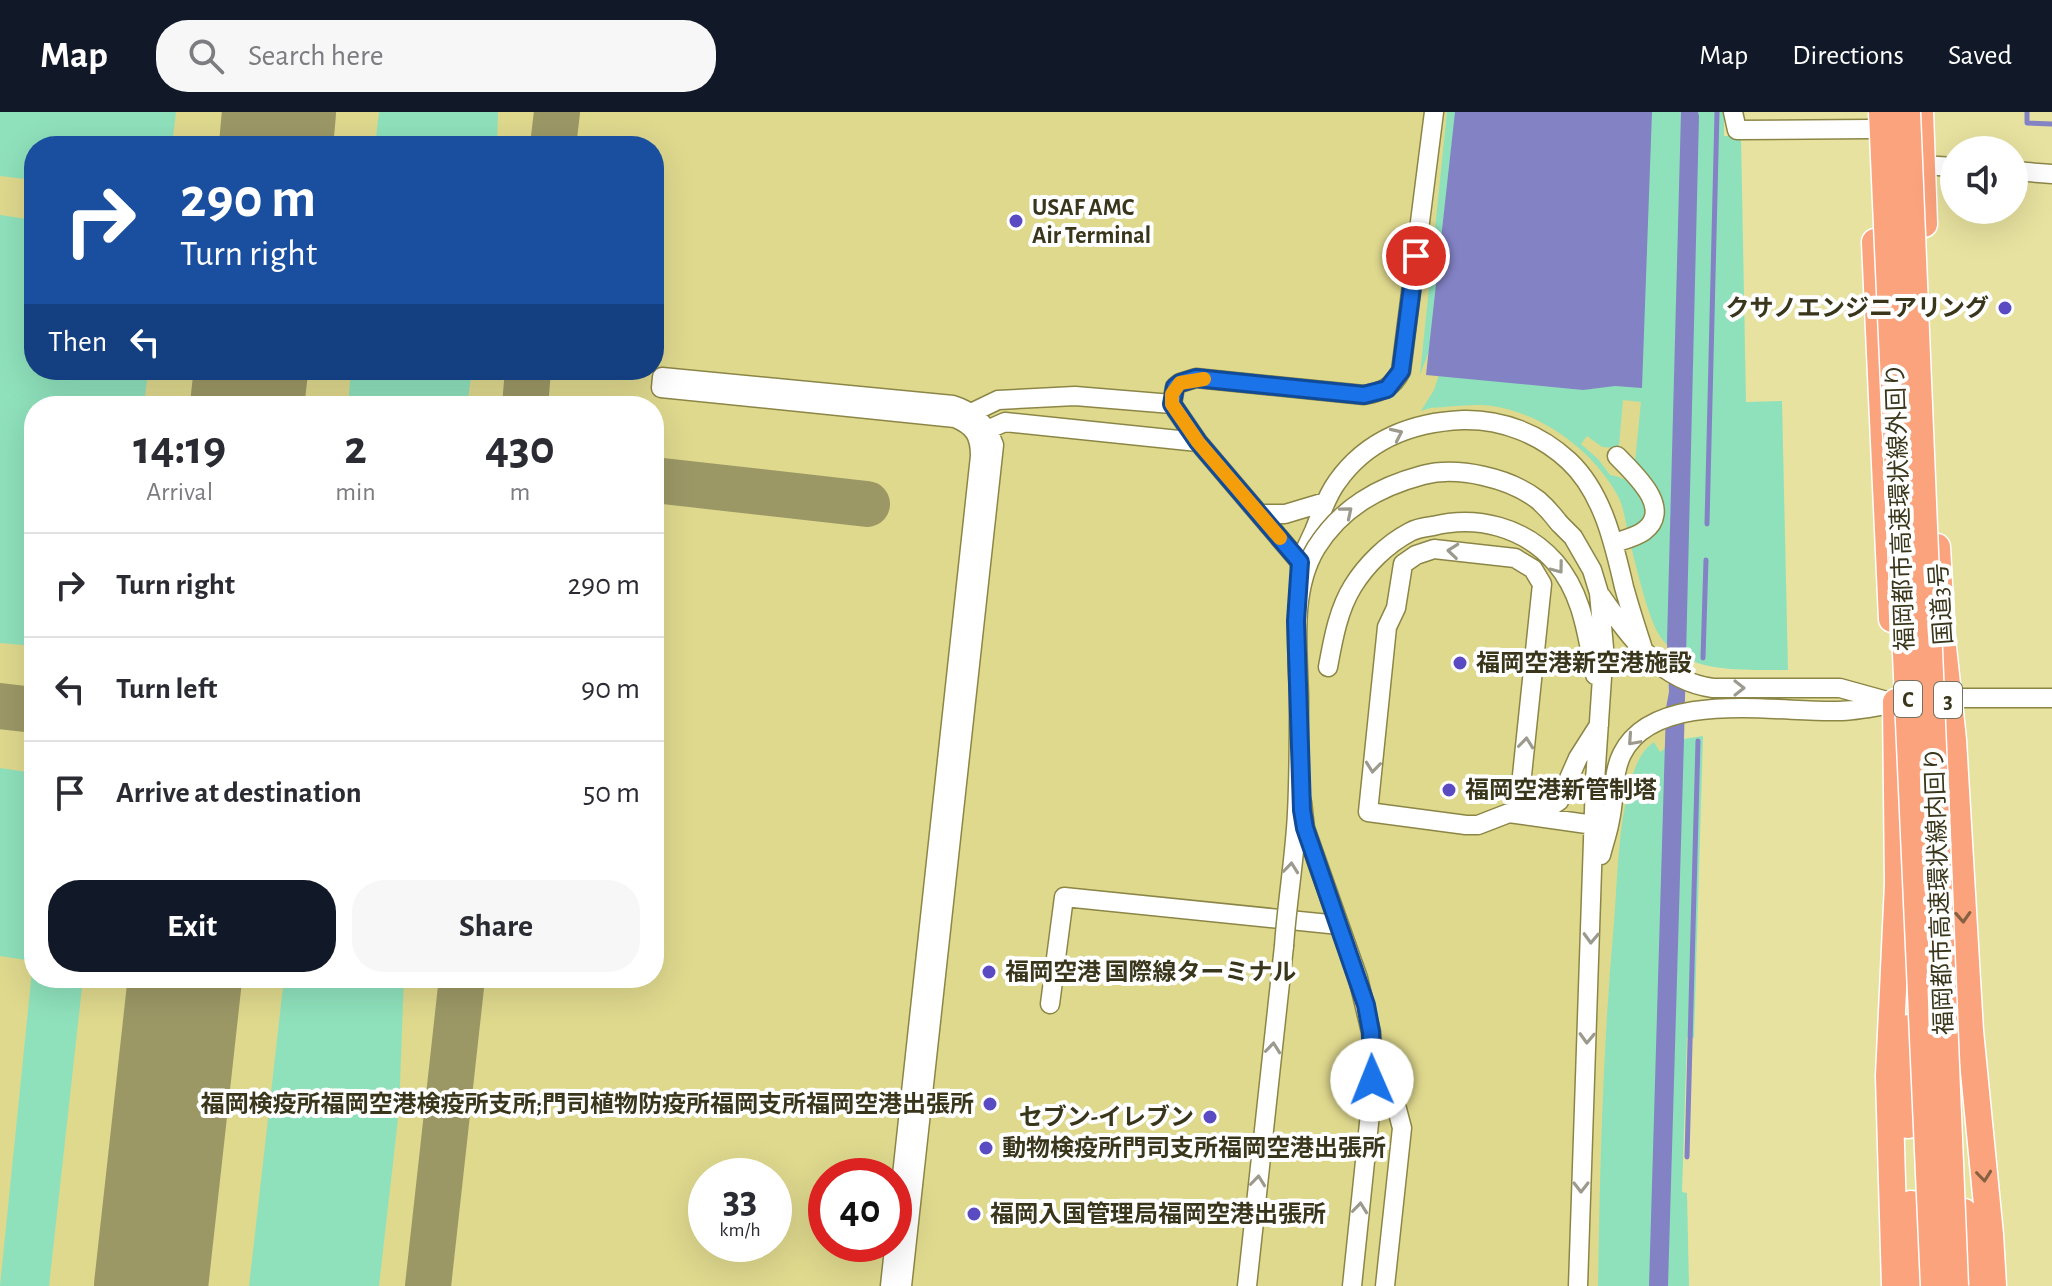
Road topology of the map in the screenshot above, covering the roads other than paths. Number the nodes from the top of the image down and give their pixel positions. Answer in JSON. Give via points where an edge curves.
{"nodes":[{"id":1,"x":1434,"y":112,"type":"edge"},
{"id":2,"x":1733,"y":112,"type":"edge"},
{"id":3,"x":1907,"y":112,"type":"edge"},
{"id":4,"x":1920,"y":112,"type":"edge"},
{"id":5,"x":1874,"y":118,"type":"edge"},
{"id":6,"x":1922,"y":165,"type":"junction"},
{"id":7,"x":1940,"y":166,"type":"edge"},
{"id":8,"x":2028,"y":172,"type":"edge"},
{"id":9,"x":2052,"y":174,"type":"edge"},
{"id":10,"x":664,"y":377,"type":"edge"},
{"id":11,"x":662,"y":380,"type":"edge"},
{"id":12,"x":1172,"y":404,"type":"junction"},
{"id":13,"x":971,"y":413,"type":"junction"},
{"id":14,"x":987,"y":430,"type":"junction"},
{"id":15,"x":1198,"y":442,"type":"junction"},
{"id":16,"x":1617,"y":456,"type":"dead end"},
{"id":17,"x":1325,"y":502,"type":"junction"},
{"id":18,"x":1261,"y":514,"type":"junction"},
{"id":19,"x":1614,"y":543,"type":"junction"},
{"id":20,"x":1300,"y":562,"type":"junction"},
{"id":21,"x":1599,"y":593,"type":"junction"},
{"id":22,"x":1644,"y":652,"type":"junction"},
{"id":23,"x":1328,"y":667,"type":"dead end"},
{"id":24,"x":1948,"y":696,"type":"junction"},
{"id":25,"x":2052,"y":698,"type":"edge"},
{"id":26,"x":1601,"y":700,"type":"junction"},
{"id":27,"x":1902,"y":710,"type":"junction"},
{"id":28,"x":1599,"y":725,"type":"junction"},
{"id":29,"x":1594,"y":825,"type":"junction"},
{"id":30,"x":1593,"y":885,"type":"junction"},
{"id":31,"x":1938,"y":914,"type":"junction"},
{"id":32,"x":1339,"y":925,"type":"junction"},
{"id":33,"x":1050,"y":1004,"type":"dead end"},
{"id":34,"x":1372,"y":1080,"type":"junction"},
{"id":35,"x":1908,"y":1141,"type":"junction"},
{"id":36,"x":1579,"y":1280,"type":"edge"},
{"id":37,"x":890,"y":1286,"type":"edge"},
{"id":38,"x":902,"y":1286,"type":"edge"},
{"id":39,"x":1247,"y":1286,"type":"edge"},
{"id":40,"x":1352,"y":1286,"type":"edge"},
{"id":41,"x":1385,"y":1286,"type":"edge"},
{"id":42,"x":1895,"y":1286,"type":"edge"},
{"id":43,"x":1903,"y":1286,"type":"edge"},
{"id":44,"x":1914,"y":1286,"type":"edge"},
{"id":45,"x":1934,"y":1286,"type":"edge"},
{"id":46,"x":1955,"y":1286,"type":"edge"},
{"id":47,"x":1969,"y":1286,"type":"edge"},
{"id":48,"x":1993,"y":1286,"type":"edge"}],
"edges":[{"from":1,"to":12,"type":"street","via":[[1401,371],[1393,383],[1364,395],[1196,378],[1175,387]]},
{"from":2,"to":5,"type":"street","via":[[1737,130]]},
{"from":3,"to":31,"type":"highway","name":"福岡都市高速環状線内回り","number":"C","bridge":true},
{"from":4,"to":6,"type":"highway","name":"国道3号","number":"3"},
{"from":5,"to":27,"type":"highway","name":"福岡都市高速環状線外回り","number":"C","bridge":true},
{"from":6,"to":7,"type":"street"},
{"from":6,"to":24,"type":"highway","name":"国道3号","number":"3","via":[[1929,401]]},
{"from":8,"to":9,"type":"street"},
{"from":10,"to":13,"type":"street","via":[[953,405]]},
{"from":11,"to":37,"type":"street","via":[[661,388],[955,418],[973,428],[978,438]]},
{"from":12,"to":13,"type":"street","via":[[1075,396],[998,400]]},
{"from":12,"to":15,"type":"street"},
{"from":13,"to":14,"type":"street"},
{"from":14,"to":15,"type":"street","via":[[1005,422]]},
{"from":14,"to":38,"type":"street","via":[[994,445]]},
{"from":15,"to":18,"type":"street"},
{"from":16,"to":19,"type":"street","via":[[1650,493],[1654,513],[1643,532]]},
{"from":17,"to":18,"type":"street","via":[[1285,514]]},
{"from":17,"to":19,"type":"street","one_way":true,"via":[[1358,459],[1395,432],[1434,421],[1483,420],[1512,426],[1569,461],[1584,479]]},
{"from":17,"to":20,"type":"street"},
{"from":18,"to":20,"type":"street"},
{"from":19,"to":22,"type":"street"},
{"from":20,"to":32,"type":"street","via":[[1296,621],[1302,810]]},
{"from":21,"to":22,"type":"street"},
{"from":21,"to":26,"type":"street"},
{"from":39,"to":21,"type":"street","one_way":true,"bridge":true,"via":[[1297,813],[1301,585],[1314,550],[1338,518],[1393,483],[1439,471],[1473,475],[1515,486],[1539,501],[1573,537]]},
{"from":22,"to":27,"type":"street","one_way":true,"via":[[1693,685],[1840,688]]},
{"from":23,"to":26,"type":"street","one_way":true,"via":[[1341,610],[1368,566],[1412,531],[1475,520],[1532,542],[1555,562],[1584,616]]},
{"from":24,"to":25,"type":"street"},
{"from":24,"to":27,"type":"street"},
{"from":24,"to":48,"type":"highway","name":"国道3号","number":"3","one_way":true},
{"from":26,"to":28,"type":"street"},
{"from":27,"to":30,"type":"street","one_way":true,"via":[[1702,709],[1647,726],[1621,755]]},
{"from":27,"to":35,"type":"highway","bridge":true},
{"from":27,"to":42,"type":"highway","via":[[1889,1076]]},
{"from":27,"to":45,"type":"highway","name":"福岡都市高速環状線外回り","number":"C","bridge":true},
{"from":28,"to":29,"type":"street"},
{"from":28,"to":29,"type":"street","one_way":true,"via":[[1559,801],[1549,808],[1519,804],[1542,584],[1533,569],[1515,558],[1434,549],[1403,564],[1396,608],[1387,627],[1368,812],[1466,825],[1509,813]]},
{"from":29,"to":30,"type":"street"},
{"from":30,"to":36,"type":"street","one_way":true},
{"from":31,"to":46,"type":"highway","name":"福岡都市高速環状線内回り","number":"C","bridge":true},
{"from":31,"to":47,"type":"highway","bridge":true},
{"from":32,"to":33,"type":"street","via":[[1064,897]]},
{"from":32,"to":34,"type":"street","via":[[1366,1005]]},
{"from":40,"to":34,"type":"street","one_way":true},
{"from":34,"to":41,"type":"street","via":[[1397,1109],[1402,1128]]},
{"from":35,"to":43,"type":"highway","via":[[1900,1189]]},
{"from":35,"to":44,"type":"highway"}]}
